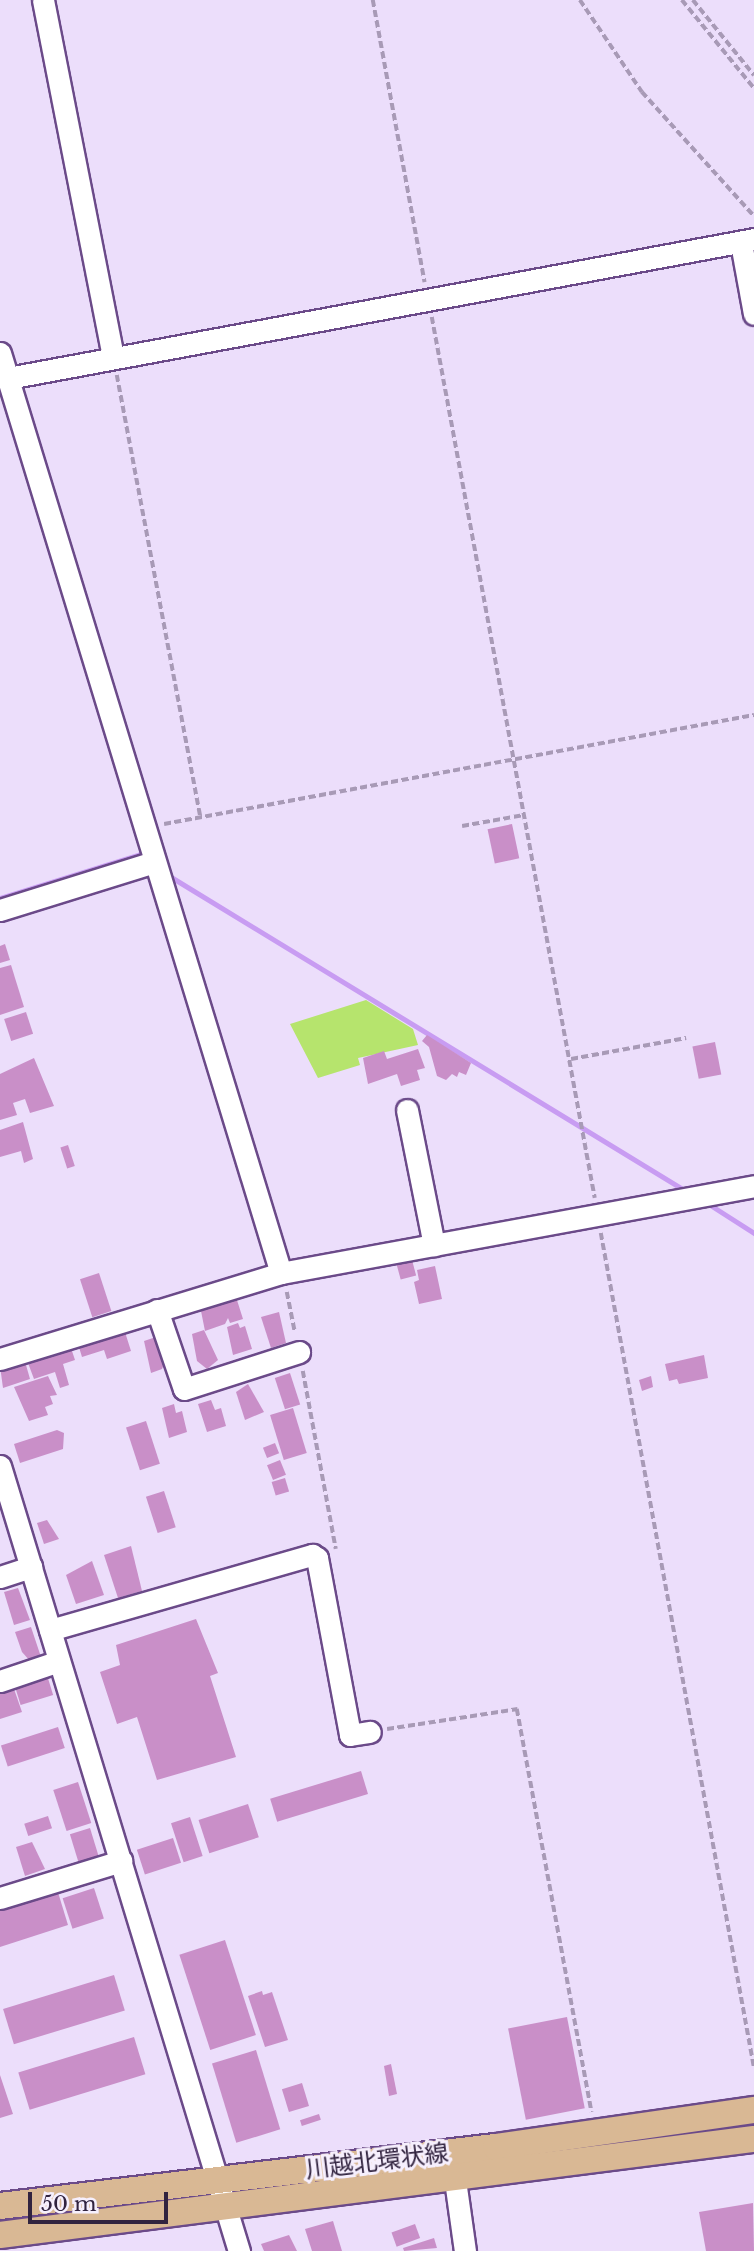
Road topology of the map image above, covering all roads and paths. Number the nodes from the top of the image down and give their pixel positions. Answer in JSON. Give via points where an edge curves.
{"nodes":[{"id":1,"x":43,"y":0,"type":"edge"},
{"id":2,"x":373,"y":0,"type":"edge"},
{"id":3,"x":580,"y":0,"type":"edge"},
{"id":4,"x":681,"y":0,"type":"edge"},
{"id":5,"x":693,"y":0,"type":"edge"},
{"id":6,"x":754,"y":75,"type":"edge"},
{"id":7,"x":754,"y":89,"type":"edge"},
{"id":8,"x":754,"y":216,"type":"edge"},
{"id":9,"x":747,"y":241,"type":"edge"},
{"id":10,"x":429,"y":300,"type":"junction"},
{"id":11,"x":754,"y":314,"type":"edge"},
{"id":12,"x":0,"y":353,"type":"edge"},
{"id":13,"x":113,"y":356,"type":"junction"},
{"id":14,"x":8,"y":378,"type":"junction"},
{"id":15,"x":754,"y":715,"type":"edge"},
{"id":16,"x":514,"y":759,"type":"junction"},
{"id":17,"x":524,"y":815,"type":"junction"},
{"id":18,"x":200,"y":816,"type":"junction"},
{"id":19,"x":462,"y":826,"type":"dead end"},
{"id":20,"x":145,"y":828,"type":"junction"},
{"id":21,"x":154,"y":862,"type":"junction"},
{"id":22,"x":0,"y":910,"type":"edge"},
{"id":23,"x":686,"y":1038,"type":"dead end"},
{"id":24,"x":570,"y":1060,"type":"junction"},
{"id":25,"x":407,"y":1110,"type":"dead end"},
{"id":26,"x":754,"y":1186,"type":"edge"},
{"id":27,"x":598,"y":1216,"type":"junction"},
{"id":28,"x":434,"y":1245,"type":"junction"},
{"id":29,"x":281,"y":1273,"type":"junction"},
{"id":30,"x":157,"y":1310,"type":"junction"},
{"id":31,"x":299,"y":1352,"type":"junction"},
{"id":32,"x":0,"y":1359,"type":"edge"},
{"id":33,"x":0,"y":1466,"type":"edge"},
{"id":34,"x":336,"y":1553,"type":"dead end"},
{"id":35,"x":31,"y":1567,"type":"junction"},
{"id":36,"x":0,"y":1577,"type":"edge"},
{"id":37,"x":50,"y":1630,"type":"junction"},
{"id":38,"x":59,"y":1661,"type":"junction"},
{"id":39,"x":0,"y":1681,"type":"edge"},
{"id":40,"x":370,"y":1732,"type":"joint"},
{"id":41,"x":121,"y":1861,"type":"junction"},
{"id":42,"x":0,"y":1898,"type":"edge"},
{"id":43,"x":754,"y":2067,"type":"edge"},
{"id":44,"x":754,"y":2110,"type":"edge"},
{"id":45,"x":595,"y":2130,"type":"junction"},
{"id":46,"x":754,"y":2139,"type":"edge"},
{"id":47,"x":217,"y":2180,"type":"junction"},
{"id":48,"x":455,"y":2180,"type":"junction"},
{"id":49,"x":0,"y":2206,"type":"edge"},
{"id":50,"x":226,"y":2208,"type":"junction"},
{"id":51,"x":0,"y":2235,"type":"edge"},
{"id":52,"x":239,"y":2251,"type":"edge"},
{"id":53,"x":466,"y":2251,"type":"edge"}],
"edges":[{"from":1,"to":13,"type":"street"},
{"from":2,"to":10,"type":"path"},
{"from":3,"to":8,"type":"path","via":[[642,92]]},
{"from":4,"to":7,"type":"path"},
{"from":5,"to":6,"type":"path"},
{"from":9,"to":10,"type":"street"},
{"from":9,"to":11,"type":"street"},
{"from":10,"to":13,"type":"street"},
{"from":10,"to":16,"type":"path"},
{"from":12,"to":14,"type":"street"},
{"from":13,"to":14,"type":"street"},
{"from":13,"to":18,"type":"path"},
{"from":14,"to":20,"type":"street"},
{"from":15,"to":16,"type":"path"},
{"from":16,"to":17,"type":"path"},
{"from":16,"to":18,"type":"path"},
{"from":17,"to":19,"type":"path"},
{"from":17,"to":24,"type":"path"},
{"from":18,"to":20,"type":"path"},
{"from":20,"to":21,"type":"street"},
{"from":21,"to":22,"type":"street"},
{"from":21,"to":29,"type":"street"},
{"from":23,"to":24,"type":"path"},
{"from":24,"to":27,"type":"path"},
{"from":25,"to":28,"type":"street"},
{"from":26,"to":27,"type":"street"},
{"from":27,"to":28,"type":"street"},
{"from":27,"to":43,"type":"path"},
{"from":28,"to":29,"type":"street"},
{"from":29,"to":30,"type":"street"},
{"from":29,"to":31,"type":"path"},
{"from":30,"to":31,"type":"street","via":[[184,1389]]},
{"from":30,"to":32,"type":"street"},
{"from":31,"to":34,"type":"path"},
{"from":33,"to":35,"type":"street"},
{"from":35,"to":36,"type":"street"},
{"from":35,"to":37,"type":"street"},
{"from":37,"to":38,"type":"street"},
{"from":37,"to":40,"type":"street","via":[[312,1555],[317,1558],[350,1735]]},
{"from":38,"to":39,"type":"street"},
{"from":38,"to":41,"type":"street"},
{"from":40,"to":45,"type":"path","via":[[517,1709]]},
{"from":41,"to":42,"type":"street"},
{"from":41,"to":47,"type":"street"},
{"from":44,"to":45,"type":"main road","name":"川越北環状線"},
{"from":45,"to":47,"type":"main road","name":"川越北環状線","via":[[496,2147]]},
{"from":46,"to":48,"type":"main road","name":"川越北環状線"},
{"from":47,"to":49,"type":"main road","name":"川越北環状線"},
{"from":47,"to":50,"type":"street"},
{"from":48,"to":50,"type":"main road","name":"川越北環状線"},
{"from":48,"to":53,"type":"street"},
{"from":50,"to":51,"type":"main road","name":"川越北環状線"},
{"from":50,"to":52,"type":"street"}]}
